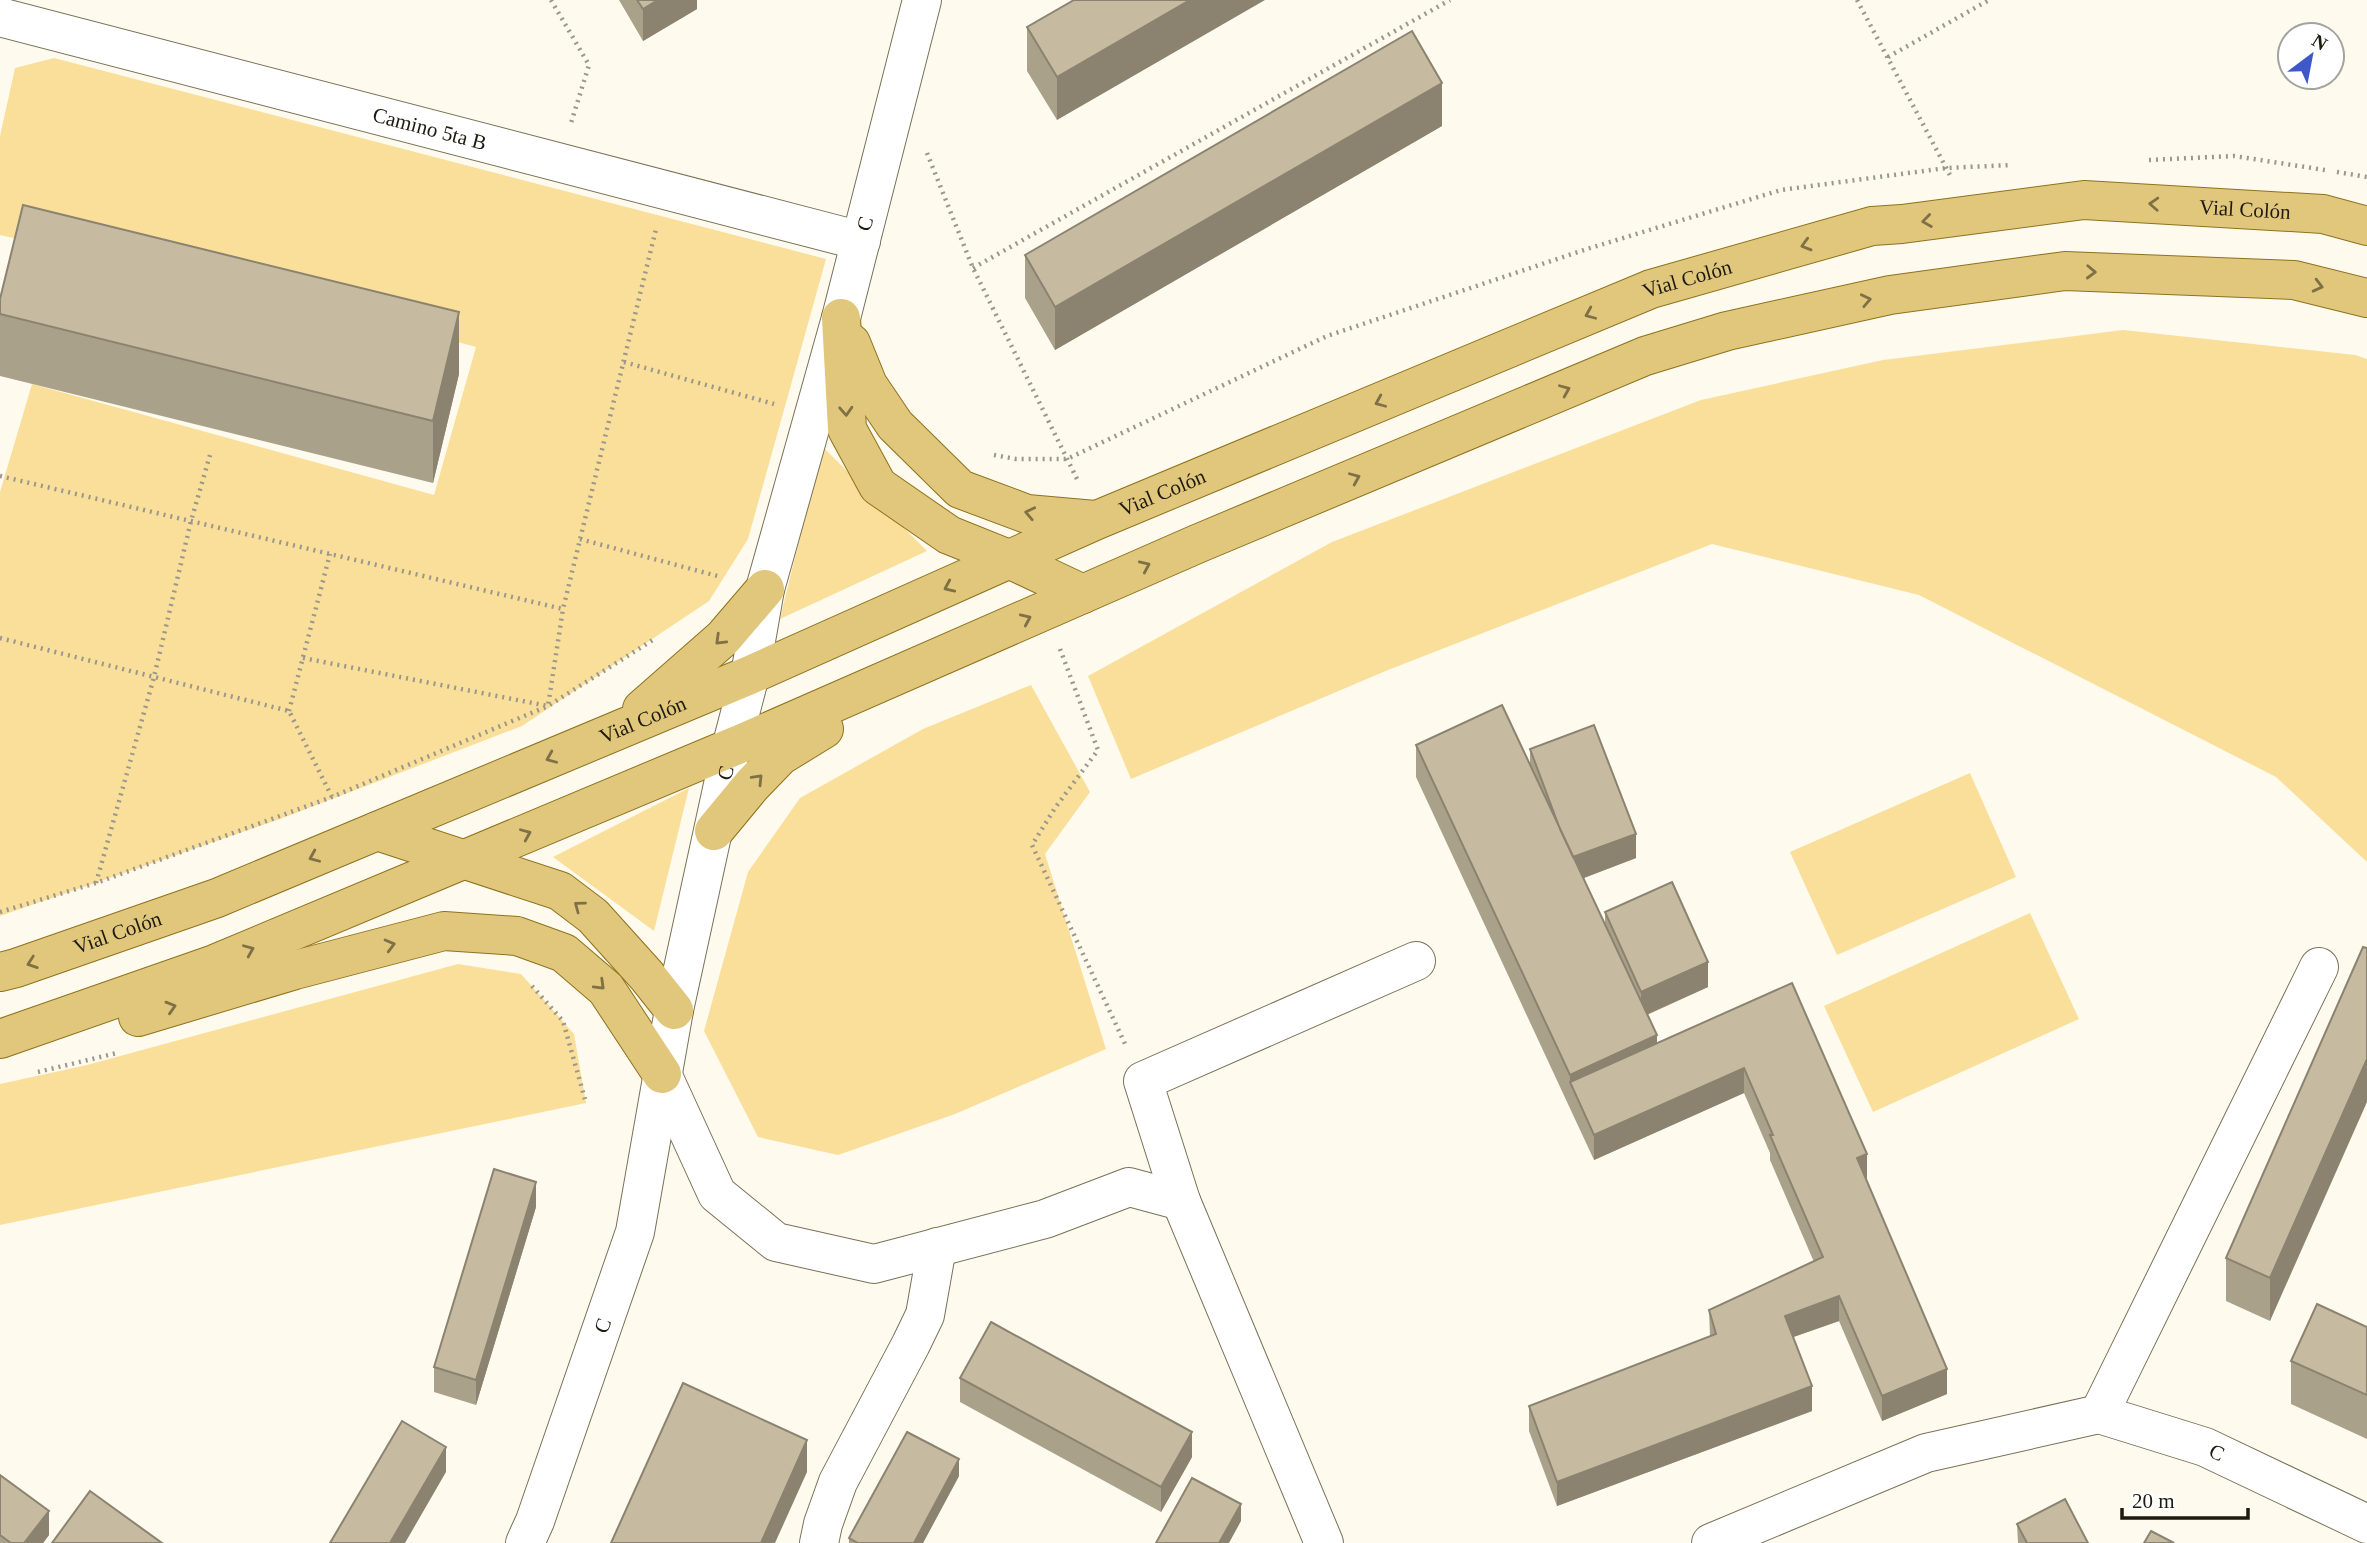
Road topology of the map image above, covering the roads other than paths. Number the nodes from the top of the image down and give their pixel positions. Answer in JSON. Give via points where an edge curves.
{"nodes":[{"id":1,"x":922,"y":0,"type":"edge"},
{"id":2,"x":0,"y":17,"type":"edge"},
{"id":3,"x":2367,"y":226,"type":"edge"},
{"id":4,"x":861,"y":242,"type":"junction"},
{"id":5,"x":2367,"y":298,"type":"edge"},
{"id":6,"x":841,"y":318,"type":"junction"},
{"id":7,"x":1097,"y":520,"type":"junction"},
{"id":8,"x":1011,"y":560,"type":"junction"},
{"id":9,"x":765,"y":589,"type":"junction"},
{"id":10,"x":1083,"y":594,"type":"junction"},
{"id":11,"x":941,"y":656,"type":"junction"},
{"id":12,"x":750,"y":675,"type":"junction"},
{"id":13,"x":614,"y":732,"type":"junction"},
{"id":14,"x":731,"y":748,"type":"junction"},
{"id":15,"x":377,"y":831,"type":"junction"},
{"id":16,"x":714,"y":831,"type":"junction"},
{"id":17,"x":463,"y":860,"type":"junction"},
{"id":18,"x":1416,"y":961,"type":"dead end"},
{"id":19,"x":2319,"y":967,"type":"dead end"},
{"id":20,"x":0,"y":972,"type":"edge"},
{"id":21,"x":674,"y":1010,"type":"junction"},
{"id":22,"x":4,"y":1038,"type":"edge"},
{"id":23,"x":662,"y":1074,"type":"junction"},
{"id":24,"x":1181,"y":1201,"type":"junction"},
{"id":25,"x":937,"y":1247,"type":"junction"},
{"id":26,"x":2099,"y":1414,"type":"junction"},
{"id":27,"x":2363,"y":1530,"type":"edge"},
{"id":28,"x":525,"y":1543,"type":"edge"},
{"id":29,"x":819,"y":1543,"type":"edge"},
{"id":30,"x":1324,"y":1543,"type":"edge"},
{"id":31,"x":1711,"y":1543,"type":"edge"}],
"edges":[{"from":1,"to":4,"type":"street","name":"C"},
{"from":2,"to":4,"type":"street","name":"Camino 5ta B"},
{"from":3,"to":7,"type":"main road","name":"Vial Colón","one_way":true,"via":[[2323,214],[2084,200],[1872,226],[1651,289]]},
{"from":4,"to":6,"type":"street","name":"C"},
{"from":10,"to":5,"type":"main road","one_way":true,"via":[[1644,356],[1727,331],[1890,295],[2065,271],[2294,280]]},
{"from":7,"to":6,"type":"main road","one_way":true,"via":[[1027,514],[960,489],[895,425],[868,385]]},
{"from":6,"to":8,"type":"main road","one_way":true,"via":[[847,429],[878,486],[949,535]]},
{"from":6,"to":9,"type":"street","name":"C"},
{"from":7,"to":8,"type":"main road","name":"Vial Colón"},
{"from":8,"to":10,"type":"main road"},
{"from":8,"to":12,"type":"main road","name":"Vial Colón","one_way":true},
{"from":9,"to":12,"type":"street","name":"C"},
{"from":9,"to":13,"type":"main road","one_way":true,"via":[[723,638]]},
{"from":11,"to":10,"type":"main road","one_way":true},
{"from":11,"to":14,"type":"main road"},
{"from":16,"to":11,"type":"main road","one_way":true,"via":[[780,756]]},
{"from":12,"to":13,"type":"main road","name":"Vial Colón"},
{"from":12,"to":14,"type":"street","name":"C"},
{"from":13,"to":15,"type":"main road","name":"Vial Colón","one_way":true},
{"from":14,"to":16,"type":"street","name":"C"},
{"from":17,"to":14,"type":"main road","one_way":true},
{"from":15,"to":17,"type":"main road"},
{"from":15,"to":20,"type":"main road","name":"Vial Colón","one_way":true,"via":[[217,898]]},
{"from":16,"to":21,"type":"street","name":"C"},
{"from":21,"to":17,"type":"main road","one_way":true,"via":[[593,916],[560,891]]},
{"from":22,"to":17,"type":"main road","one_way":true,"via":[[212,965]]},
{"from":18,"to":24,"type":"street","via":[[1143,1081]]},
{"from":19,"to":26,"type":"street"},
{"from":21,"to":23,"type":"street","name":"C"},
{"from":22,"to":23,"type":"main road","one_way":true,"via":[[138,1017],[444,931],[517,936],[564,953],[606,989]]},
{"from":23,"to":25,"type":"street","via":[[717,1194],[776,1242],[874,1264]]},
{"from":23,"to":28,"type":"street","name":"C","via":[[635,1232]]},
{"from":24,"to":25,"type":"street","via":[[1129,1187],[1045,1220]]},
{"from":24,"to":30,"type":"street"},
{"from":25,"to":29,"type":"street","via":[[925,1315],[838,1482]]},
{"from":26,"to":27,"type":"street","name":"C","via":[[2205,1447]]},
{"from":26,"to":31,"type":"street","via":[[1926,1453]]}]}
